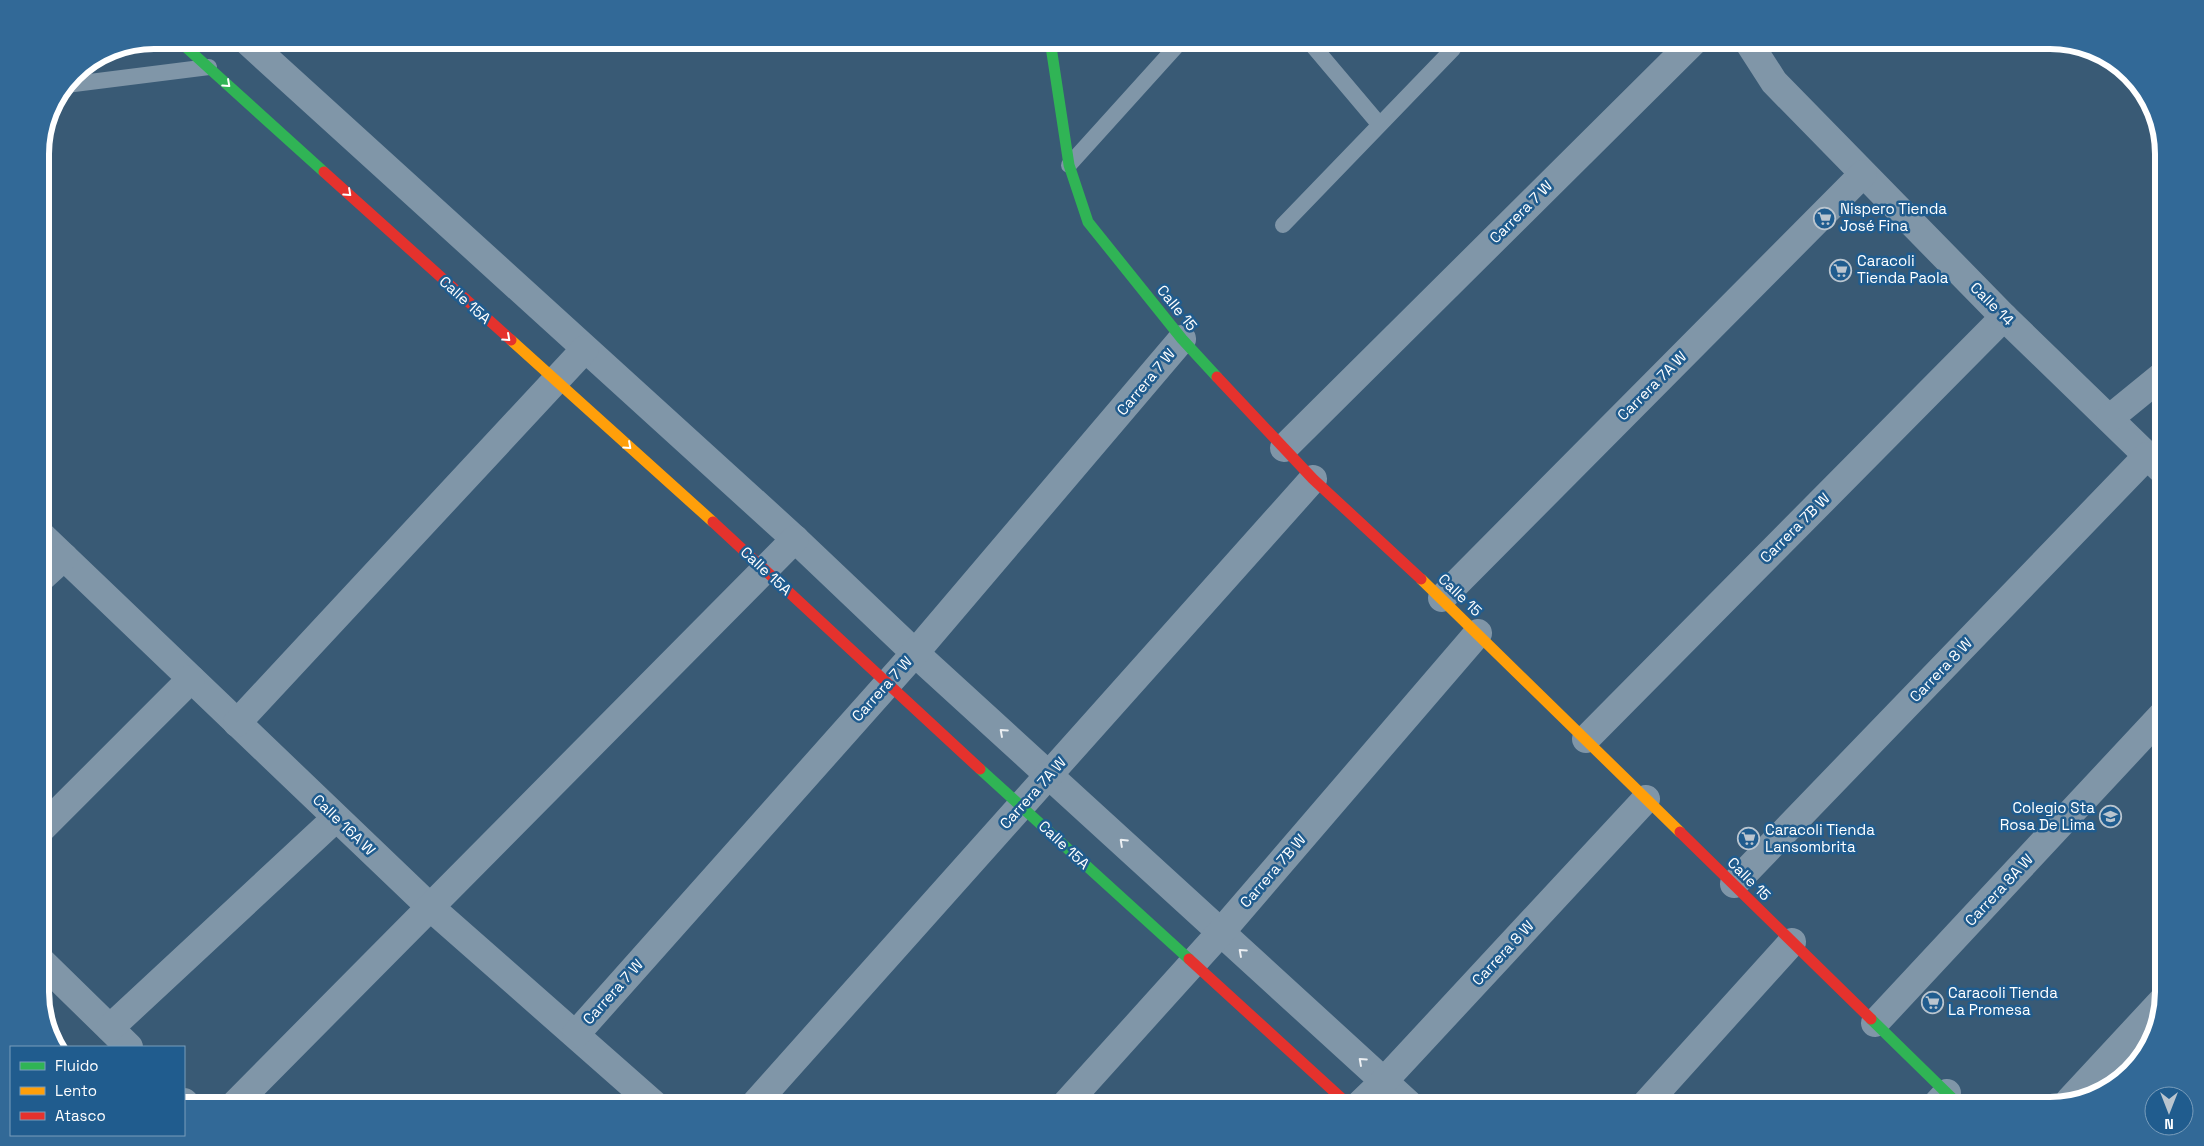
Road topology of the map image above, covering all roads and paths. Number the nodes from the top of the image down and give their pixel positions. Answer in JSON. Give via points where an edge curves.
{"nodes":[{"id":1,"x":188,"y":49,"type":"edge"},
{"id":2,"x":256,"y":49,"type":"edge"},
{"id":3,"x":1051,"y":49,"type":"edge"},
{"id":4,"x":1174,"y":49,"type":"edge"},
{"id":5,"x":1316,"y":49,"type":"edge"},
{"id":6,"x":1453,"y":49,"type":"dead end"},
{"id":7,"x":1686,"y":49,"type":"edge"},
{"id":8,"x":1753,"y":49,"type":"edge"},
{"id":9,"x":209,"y":67,"type":"junction"},
{"id":10,"x":76,"y":83,"type":"edge"},
{"id":11,"x":1380,"y":124,"type":"junction"},
{"id":12,"x":1069,"y":165,"type":"junction"},
{"id":13,"x":1863,"y":174,"type":"junction"},
{"id":14,"x":1283,"y":225,"type":"dead end"},
{"id":15,"x":2004,"y":317,"type":"junction"},
{"id":16,"x":1182,"y":339,"type":"junction"},
{"id":17,"x":586,"y":349,"type":"junction"},
{"id":18,"x":555,"y":381,"type":"junction"},
{"id":19,"x":2155,"y":381,"type":"edge"},
{"id":20,"x":2110,"y":418,"type":"junction"},
{"id":21,"x":1284,"y":448,"type":"junction"},
{"id":22,"x":2155,"y":463,"type":"edge"},
{"id":23,"x":2155,"y":465,"type":"edge"},
{"id":24,"x":1313,"y":479,"type":"junction"},
{"id":25,"x":796,"y":538,"type":"junction"},
{"id":26,"x":49,"y":542,"type":"edge"},
{"id":27,"x":64,"y":556,"type":"junction"},
{"id":28,"x":49,"y":570,"type":"edge"},
{"id":29,"x":765,"y":570,"type":"junction"},
{"id":30,"x":1442,"y":598,"type":"junction"},
{"id":31,"x":1478,"y":633,"type":"junction"},
{"id":32,"x":915,"y":653,"type":"junction"},
{"id":33,"x":191,"y":679,"type":"junction"},
{"id":34,"x":887,"y":684,"type":"junction"},
{"id":35,"x":237,"y":723,"type":"junction"},
{"id":36,"x":2155,"y":724,"type":"edge"},
{"id":37,"x":1586,"y":739,"type":"junction"},
{"id":38,"x":1050,"y":774,"type":"junction"},
{"id":39,"x":1646,"y":798,"type":"junction"},
{"id":40,"x":1022,"y":806,"type":"junction"},
{"id":41,"x":336,"y":818,"type":"junction"},
{"id":42,"x":49,"y":821,"type":"edge"},
{"id":43,"x":1734,"y":884,"type":"junction"},
{"id":44,"x":430,"y":907,"type":"junction"},
{"id":45,"x":1221,"y":932,"type":"junction"},
{"id":46,"x":1792,"y":942,"type":"junction"},
{"id":47,"x":1193,"y":964,"type":"junction"},
{"id":48,"x":49,"y":969,"type":"edge"},
{"id":49,"x":2153,"y":1010,"type":"edge"},
{"id":50,"x":1875,"y":1023,"type":"junction"},
{"id":51,"x":110,"y":1028,"type":"junction"},
{"id":52,"x":576,"y":1034,"type":"junction"},
{"id":53,"x":128,"y":1046,"type":"edge"},
{"id":54,"x":1384,"y":1081,"type":"junction"},
{"id":55,"x":2075,"y":1094,"type":"edge"},
{"id":56,"x":241,"y":1097,"type":"edge"},
{"id":57,"x":646,"y":1097,"type":"edge"},
{"id":58,"x":761,"y":1097,"type":"edge"},
{"id":59,"x":1072,"y":1097,"type":"edge"},
{"id":60,"x":1340,"y":1097,"type":"edge"},
{"id":61,"x":1367,"y":1097,"type":"edge"},
{"id":62,"x":1401,"y":1097,"type":"edge"},
{"id":63,"x":1652,"y":1097,"type":"edge"},
{"id":64,"x":1942,"y":1097,"type":"edge"}],
"edges":[{"from":1,"to":9,"type":"street","name":"Calle 15A"},
{"from":2,"to":17,"type":"street"},
{"from":3,"to":12,"type":"street","name":"Calle 15"},
{"from":4,"to":12,"type":"lane"},
{"from":5,"to":11,"type":"lane"},
{"from":6,"to":11,"type":"lane"},
{"from":7,"to":21,"type":"street","name":"Carrera 7 W"},
{"from":8,"to":13,"type":"street","name":"Calle 14","via":[[1774,82]]},
{"from":9,"to":10,"type":"lane"},
{"from":9,"to":18,"type":"street","name":"Calle 15A","one_way":true},
{"from":11,"to":14,"type":"lane"},
{"from":12,"to":16,"type":"street","name":"Calle 15","via":[[1088,222]]},
{"from":13,"to":15,"type":"street","name":"Calle 14"},
{"from":13,"to":30,"type":"street","name":"Carrera 7A W"},
{"from":15,"to":20,"type":"street","name":"Calle 14"},
{"from":15,"to":37,"type":"street","name":"Carrera 7B W"},
{"from":16,"to":21,"type":"street","name":"Calle 15"},
{"from":16,"to":32,"type":"street","name":"Carrera 7 W"},
{"from":17,"to":18,"type":"street"},
{"from":17,"to":25,"type":"street"},
{"from":18,"to":29,"type":"street","name":"Calle 15A","one_way":true},
{"from":18,"to":35,"type":"street"},
{"from":19,"to":20,"type":"street"},
{"from":20,"to":22,"type":"street","name":"Calle 14"},
{"from":21,"to":24,"type":"street","name":"Calle 15"},
{"from":23,"to":43,"type":"street","name":"Carrera 8 W"},
{"from":24,"to":30,"type":"street","name":"Calle 15"},
{"from":24,"to":38,"type":"street","name":"Carrera 7A W"},
{"from":25,"to":29,"type":"street"},
{"from":25,"to":32,"type":"street"},
{"from":26,"to":27,"type":"street","name":"Calle 16A W"},
{"from":27,"to":28,"type":"street"},
{"from":27,"to":33,"type":"street","name":"Calle 16A W"},
{"from":29,"to":34,"type":"street","name":"Calle 15A"},
{"from":29,"to":44,"type":"street"},
{"from":30,"to":31,"type":"street","name":"Calle 15"},
{"from":31,"to":37,"type":"street","name":"Calle 15"},
{"from":31,"to":45,"type":"street","name":"Carrera 7B W"},
{"from":32,"to":34,"type":"street","name":"Carrera 7 W"},
{"from":38,"to":32,"type":"street","one_way":true},
{"from":33,"to":35,"type":"street","name":"Calle 16A W"},
{"from":33,"to":42,"type":"street"},
{"from":34,"to":40,"type":"street","name":"Calle 15A"},
{"from":34,"to":52,"type":"street","name":"Carrera 7 W"},
{"from":35,"to":41,"type":"street","name":"Calle 16A W"},
{"from":36,"to":50,"type":"street","name":"Carrera 8A W"},
{"from":37,"to":39,"type":"street","name":"Calle 15"},
{"from":38,"to":40,"type":"street","name":"Carrera 7A W"},
{"from":45,"to":38,"type":"street","one_way":true},
{"from":39,"to":43,"type":"street","name":"Calle 15"},
{"from":39,"to":54,"type":"street","name":"Carrera 8 W"},
{"from":40,"to":47,"type":"street","name":"Calle 15A"},
{"from":40,"to":58,"type":"street","name":"Carrera 7A W"},
{"from":41,"to":44,"type":"street","name":"Calle 16A W"},
{"from":41,"to":51,"type":"street"},
{"from":43,"to":46,"type":"street","name":"Calle 15"},
{"from":44,"to":52,"type":"street","name":"Calle 16A W"},
{"from":44,"to":56,"type":"street"},
{"from":45,"to":47,"type":"street","name":"Carrera 7B W"},
{"from":54,"to":45,"type":"street","one_way":true},
{"from":46,"to":50,"type":"street","name":"Calle 15"},
{"from":46,"to":63,"type":"street"},
{"from":47,"to":59,"type":"street","name":"Carrera 7B W"},
{"from":47,"to":60,"type":"street","name":"Calle 15A"},
{"from":48,"to":51,"type":"street"},
{"from":49,"to":55,"type":"street"},
{"from":50,"to":64,"type":"street","name":"Calle 15"},
{"from":51,"to":53,"type":"street"},
{"from":52,"to":57,"type":"street","name":"Calle 16A W"},
{"from":54,"to":61,"type":"street","name":"Carrera 8 W"},
{"from":54,"to":62,"type":"street"}]}
